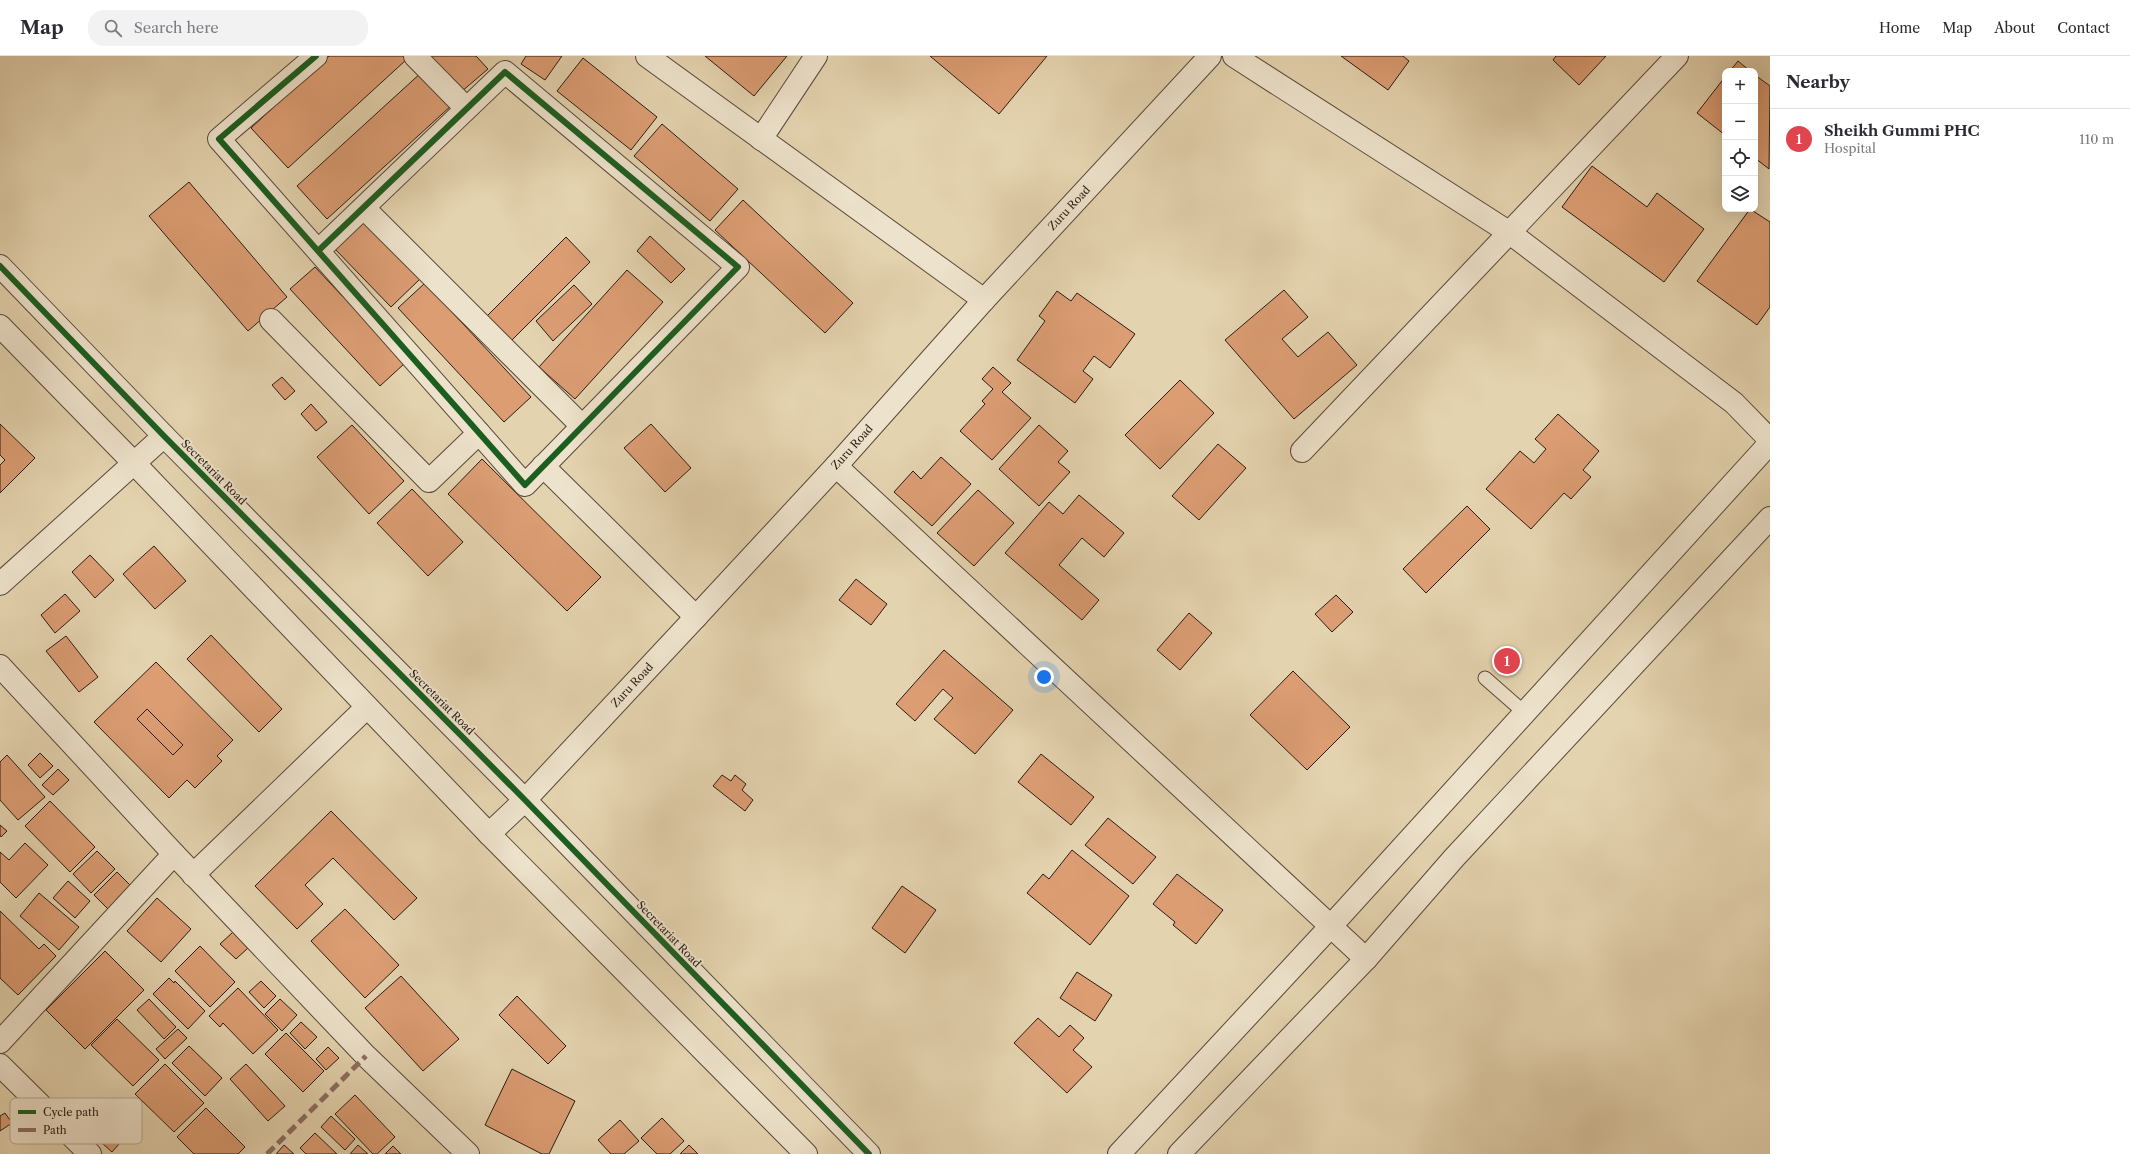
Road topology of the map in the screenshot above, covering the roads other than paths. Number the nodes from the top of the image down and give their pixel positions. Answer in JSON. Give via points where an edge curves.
{"nodes":[{"id":1,"x":316,"y":56,"type":"edge"},
{"id":2,"x":415,"y":56,"type":"edge"},
{"id":3,"x":647,"y":56,"type":"edge"},
{"id":4,"x":816,"y":56,"type":"edge"},
{"id":5,"x":1210,"y":56,"type":"edge"},
{"id":6,"x":1234,"y":56,"type":"edge"},
{"id":7,"x":1677,"y":56,"type":"edge"},
{"id":8,"x":466,"y":108,"type":"junction"},
{"id":9,"x":762,"y":139,"type":"junction"},
{"id":10,"x":364,"y":208,"type":"junction"},
{"id":11,"x":1510,"y":233,"type":"junction"},
{"id":12,"x":318,"y":251,"type":"junction"},
{"id":13,"x":0,"y":266,"type":"edge"},
{"id":14,"x":984,"y":300,"type":"junction"},
{"id":15,"x":271,"y":320,"type":"dead end"},
{"id":16,"x":0,"y":326,"type":"edge"},
{"id":17,"x":582,"y":426,"type":"junction"},
{"id":18,"x":479,"y":433,"type":"junction"},
{"id":19,"x":164,"y":436,"type":"junction"},
{"id":20,"x":1770,"y":440,"type":"edge"},
{"id":21,"x":1770,"y":443,"type":"edge"},
{"id":22,"x":1302,"y":452,"type":"dead end"},
{"id":23,"x":133,"y":462,"type":"junction"},
{"id":24,"x":543,"y":466,"type":"junction"},
{"id":25,"x":836,"y":466,"type":"junction"},
{"id":26,"x":1770,"y":518,"type":"edge"},
{"id":27,"x":0,"y":584,"type":"edge"},
{"id":28,"x":696,"y":616,"type":"junction"},
{"id":29,"x":0,"y":666,"type":"edge"},
{"id":30,"x":1485,"y":678,"type":"dead end"},
{"id":31,"x":367,"y":707,"type":"junction"},
{"id":32,"x":1525,"y":713,"type":"junction"},
{"id":33,"x":525,"y":800,"type":"junction"},
{"id":34,"x":488,"y":834,"type":"junction"},
{"id":35,"x":174,"y":854,"type":"junction"},
{"id":36,"x":193,"y":874,"type":"junction"},
{"id":37,"x":1330,"y":927,"type":"junction"},
{"id":38,"x":1366,"y":959,"type":"junction"},
{"id":39,"x":0,"y":1042,"type":"edge"},
{"id":40,"x":0,"y":1065,"type":"edge"},
{"id":41,"x":33,"y":1098,"type":"edge"},
{"id":42,"x":80,"y":1144,"type":"edge"},
{"id":43,"x":90,"y":1154,"type":"edge"},
{"id":44,"x":468,"y":1154,"type":"edge"},
{"id":45,"x":806,"y":1154,"type":"edge"},
{"id":46,"x":869,"y":1154,"type":"edge"},
{"id":47,"x":1119,"y":1154,"type":"edge"},
{"id":48,"x":1179,"y":1154,"type":"edge"}],
"edges":[{"from":1,"to":12,"type":"street","via":[[219,139]]},
{"from":2,"to":8,"type":"street"},
{"from":3,"to":9,"type":"street"},
{"from":4,"to":9,"type":"street"},
{"from":5,"to":14,"type":"street","name":"Zuru Road"},
{"from":6,"to":11,"type":"street"},
{"from":7,"to":11,"type":"street"},
{"from":8,"to":10,"type":"street"},
{"from":8,"to":17,"type":"street","via":[[505,72],[738,268]]},
{"from":9,"to":14,"type":"street"},
{"from":10,"to":12,"type":"street"},
{"from":10,"to":17,"type":"street"},
{"from":11,"to":20,"type":"street","via":[[1734,403]]},
{"from":11,"to":22,"type":"street"},
{"from":12,"to":18,"type":"street"},
{"from":13,"to":19,"type":"street","name":"Secretariat Road"},
{"from":14,"to":25,"type":"street","name":"Zuru Road"},
{"from":15,"to":18,"type":"street","via":[[428,481]]},
{"from":16,"to":23,"type":"street"},
{"from":17,"to":24,"type":"street"},
{"from":18,"to":24,"type":"street","via":[[525,485]]},
{"from":19,"to":23,"type":"street"},
{"from":19,"to":33,"type":"street","name":"Secretariat Road"},
{"from":21,"to":32,"type":"street"},
{"from":23,"to":27,"type":"street"},
{"from":23,"to":31,"type":"street"},
{"from":24,"to":28,"type":"street"},
{"from":25,"to":28,"type":"street","name":"Zuru Road"},
{"from":25,"to":37,"type":"street"},
{"from":26,"to":38,"type":"street","via":[[1454,858]]},
{"from":28,"to":33,"type":"street","name":"Zuru Road"},
{"from":29,"to":35,"type":"street"},
{"from":30,"to":32,"type":"lane"},
{"from":31,"to":34,"type":"street"},
{"from":31,"to":36,"type":"street"},
{"from":32,"to":37,"type":"street"},
{"from":33,"to":34,"type":"street","name":"Zuru Road"},
{"from":33,"to":46,"type":"street","name":"Secretariat Road"},
{"from":34,"to":45,"type":"street"},
{"from":35,"to":36,"type":"street"},
{"from":35,"to":39,"type":"street"},
{"from":36,"to":44,"type":"street","via":[[366,1056]]},
{"from":37,"to":38,"type":"street"},
{"from":37,"to":47,"type":"street"},
{"from":38,"to":48,"type":"street"},
{"from":40,"to":41,"type":"street"},
{"from":42,"to":43,"type":"street"}]}
